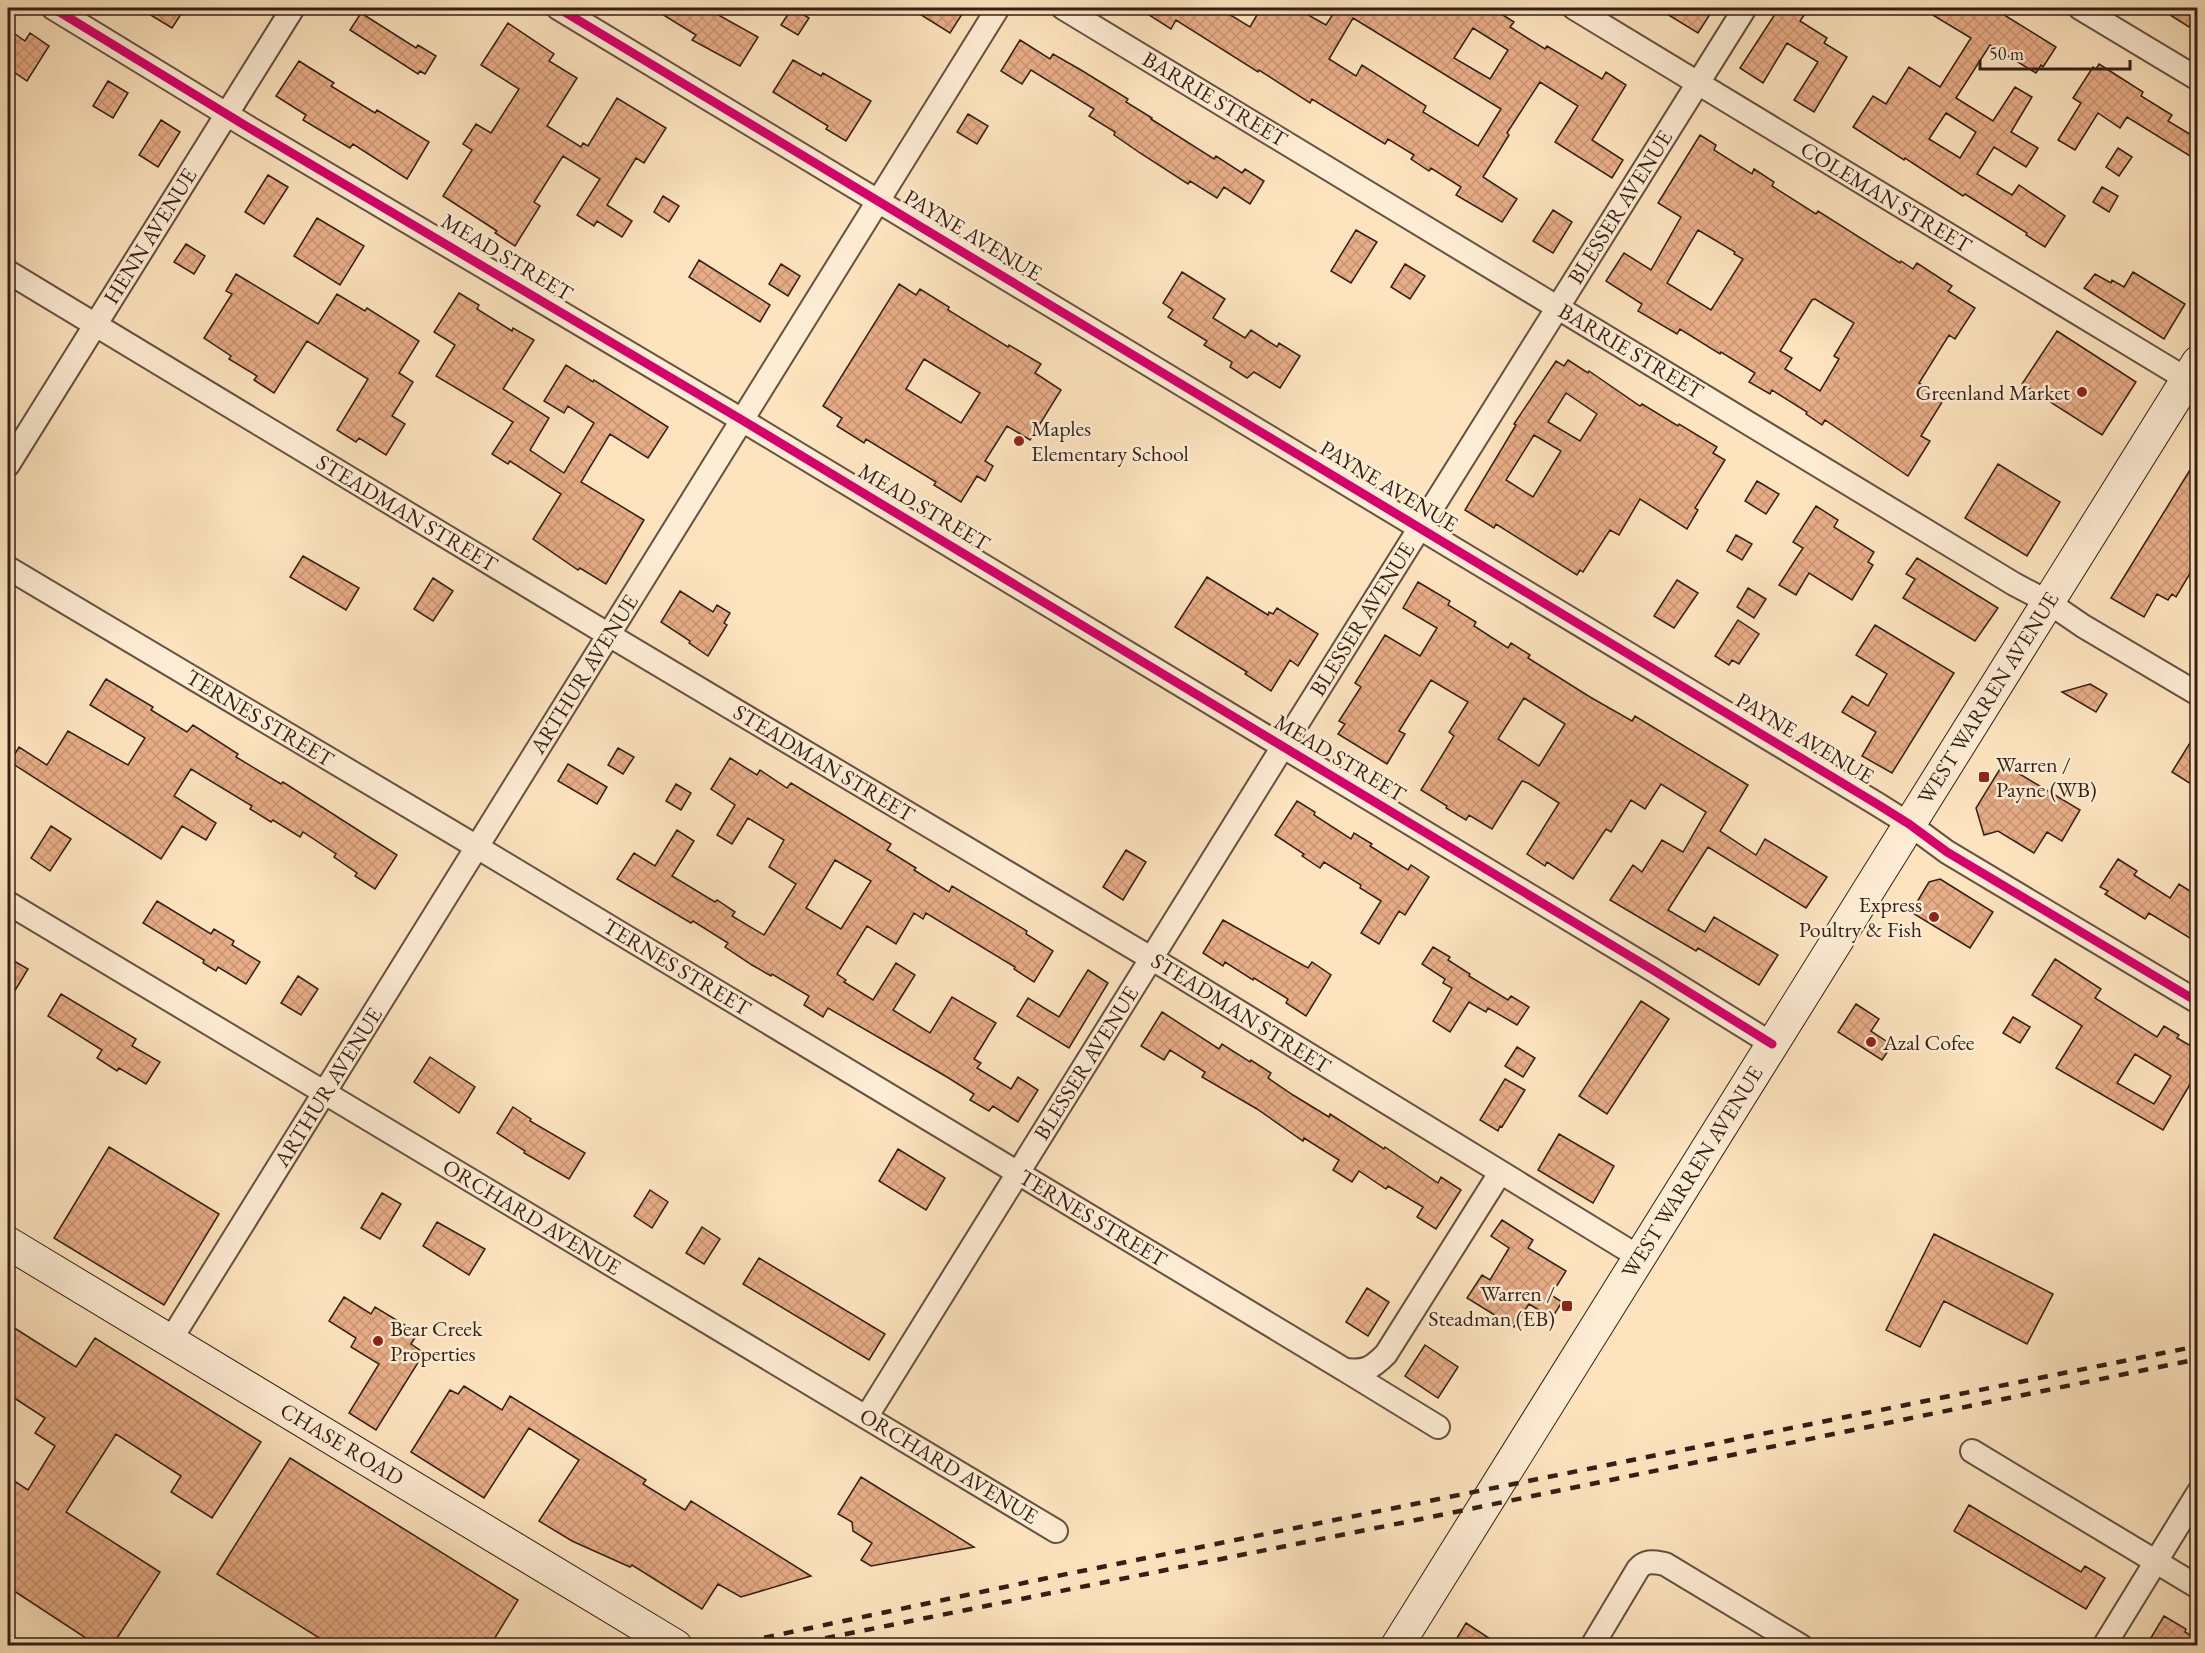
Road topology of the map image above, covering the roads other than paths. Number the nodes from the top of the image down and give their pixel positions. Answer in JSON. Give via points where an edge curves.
{"nodes":[{"id":1,"x":53,"y":8,"type":"edge"},
{"id":2,"x":293,"y":8,"type":"edge"},
{"id":3,"x":558,"y":8,"type":"edge"},
{"id":4,"x":998,"y":8,"type":"edge"},
{"id":5,"x":1063,"y":8,"type":"edge"},
{"id":6,"x":1574,"y":8,"type":"edge"},
{"id":7,"x":1745,"y":8,"type":"edge"},
{"id":8,"x":2080,"y":8,"type":"edge"},
{"id":9,"x":2198,"y":79,"type":"edge"},
{"id":10,"x":1698,"y":83,"type":"junction"},
{"id":11,"x":226,"y":114,"type":"junction"},
{"id":12,"x":879,"y":201,"type":"junction"},
{"id":13,"x":8,"y":272,"type":"edge"},
{"id":14,"x":1558,"y":307,"type":"junction"},
{"id":15,"x":95,"y":325,"type":"junction"},
{"id":16,"x":2194,"y":376,"type":"edge"},
{"id":17,"x":742,"y":420,"type":"junction"},
{"id":18,"x":8,"y":465,"type":"edge"},
{"id":19,"x":1420,"y":527,"type":"junction"},
{"id":20,"x":8,"y":568,"type":"edge"},
{"id":21,"x":2048,"y":602,"type":"junction"},
{"id":22,"x":609,"y":635,"type":"junction"},
{"id":23,"x":2198,"y":694,"type":"edge"},
{"id":24,"x":1283,"y":746,"type":"junction"},
{"id":25,"x":1909,"y":824,"type":"junction"},
{"id":26,"x":477,"y":847,"type":"junction"},
{"id":27,"x":8,"y":903,"type":"edge"},
{"id":28,"x":1151,"y":958,"type":"junction"},
{"id":29,"x":2198,"y":1002,"type":"edge"},
{"id":30,"x":1772,"y":1044,"type":"junction"},
{"id":31,"x":324,"y":1095,"type":"junction"},
{"id":32,"x":1018,"y":1173,"type":"junction"},
{"id":33,"x":1500,"y":1173,"type":"junction"},
{"id":34,"x":8,"y":1243,"type":"edge"},
{"id":35,"x":1639,"y":1257,"type":"junction"},
{"id":36,"x":170,"y":1341,"type":"junction"},
{"id":37,"x":1345,"y":1370,"type":"junction"},
{"id":38,"x":867,"y":1416,"type":"junction"},
{"id":39,"x":1438,"y":1427,"type":"dead end"},
{"id":40,"x":1972,"y":1451,"type":"dead end"},
{"id":41,"x":2198,"y":1493,"type":"edge"},
{"id":42,"x":1056,"y":1531,"type":"dead end"},
{"id":43,"x":2155,"y":1562,"type":"junction"},
{"id":44,"x":2198,"y":1587,"type":"edge"},
{"id":45,"x":676,"y":1646,"type":"edge"},
{"id":46,"x":1396,"y":1646,"type":"edge"},
{"id":47,"x":1592,"y":1646,"type":"edge"},
{"id":48,"x":1801,"y":1646,"type":"edge"},
{"id":49,"x":2104,"y":1646,"type":"edge"}],
"edges":[{"from":1,"to":11,"type":"street","name":"MEAD STREET"},
{"from":2,"to":11,"type":"street","name":"HENN AVENUE"},
{"from":3,"to":12,"type":"street","name":"PAYNE AVENUE"},
{"from":4,"to":12,"type":"street","name":"ARTHUR AVENUE"},
{"from":5,"to":14,"type":"street","name":"BARRIE STREET"},
{"from":6,"to":10,"type":"street","name":"COLEMAN STREET"},
{"from":7,"to":10,"type":"street","name":"BLESSER AVENUE"},
{"from":8,"to":9,"type":"street"},
{"from":10,"to":14,"type":"street","name":"BLESSER AVENUE"},
{"from":10,"to":16,"type":"street","name":"COLEMAN STREET"},
{"from":11,"to":15,"type":"street","name":"HENN AVENUE"},
{"from":11,"to":17,"type":"street","name":"MEAD STREET"},
{"from":12,"to":17,"type":"street","name":"ARTHUR AVENUE"},
{"from":12,"to":19,"type":"street","name":"PAYNE AVENUE"},
{"from":13,"to":15,"type":"street","name":"STEADMAN STREET"},
{"from":14,"to":19,"type":"street","name":"BLESSER AVENUE"},
{"from":14,"to":21,"type":"street","name":"BARRIE STREET"},
{"from":15,"to":18,"type":"street","name":"HENN AVENUE"},
{"from":15,"to":22,"type":"street","name":"STEADMAN STREET"},
{"from":16,"to":21,"type":"main road","name":"WEST WARREN AVENUE"},
{"from":17,"to":22,"type":"street","name":"ARTHUR AVENUE"},
{"from":17,"to":24,"type":"street","name":"MEAD STREET"},
{"from":19,"to":24,"type":"street","name":"BLESSER AVENUE"},
{"from":19,"to":25,"type":"street","name":"PAYNE AVENUE"},
{"from":20,"to":26,"type":"street","name":"TERNES STREET"},
{"from":21,"to":23,"type":"street","name":"BARRIE STREET"},
{"from":21,"to":25,"type":"main road","name":"WEST WARREN AVENUE"},
{"from":22,"to":26,"type":"street","name":"ARTHUR AVENUE"},
{"from":22,"to":28,"type":"street","name":"STEADMAN STREET"},
{"from":24,"to":28,"type":"street","name":"BLESSER AVENUE"},
{"from":24,"to":30,"type":"street","name":"MEAD STREET"},
{"from":25,"to":29,"type":"street","name":"PAYNE AVENUE","via":[[1947,852]]},
{"from":25,"to":30,"type":"main road","name":"WEST WARREN AVENUE"},
{"from":26,"to":31,"type":"street","name":"ARTHUR AVENUE"},
{"from":26,"to":32,"type":"street","name":"TERNES STREET"},
{"from":27,"to":31,"type":"street","name":"ORCHARD AVENUE"},
{"from":28,"to":32,"type":"street","name":"BLESSER AVENUE"},
{"from":28,"to":33,"type":"street","name":"STEADMAN STREET"},
{"from":30,"to":35,"type":"main road","name":"WEST WARREN AVENUE"},
{"from":31,"to":36,"type":"street","name":"ARTHUR AVENUE"},
{"from":31,"to":38,"type":"street","name":"ORCHARD AVENUE"},
{"from":32,"to":37,"type":"street","name":"TERNES STREET"},
{"from":32,"to":38,"type":"street","name":"BLESSER AVENUE"},
{"from":33,"to":35,"type":"street","name":"STEADMAN STREET"},
{"from":33,"to":37,"type":"street","via":[[1386,1354],[1374,1366],[1360,1371]]},
{"from":34,"to":36,"type":"main road","name":"CHASE ROAD"},
{"from":35,"to":46,"type":"main road","name":"WEST WARREN AVENUE"},
{"from":36,"to":45,"type":"main road","name":"CHASE ROAD"},
{"from":37,"to":39,"type":"street","name":"TERNES STREET"},
{"from":38,"to":42,"type":"street","name":"ORCHARD AVENUE"},
{"from":40,"to":43,"type":"street"},
{"from":41,"to":43,"type":"street"},
{"from":43,"to":44,"type":"street"},
{"from":43,"to":49,"type":"street"},
{"from":47,"to":48,"type":"street","via":[[1633,1577],[1649,1561],[1665,1564]]}]}
